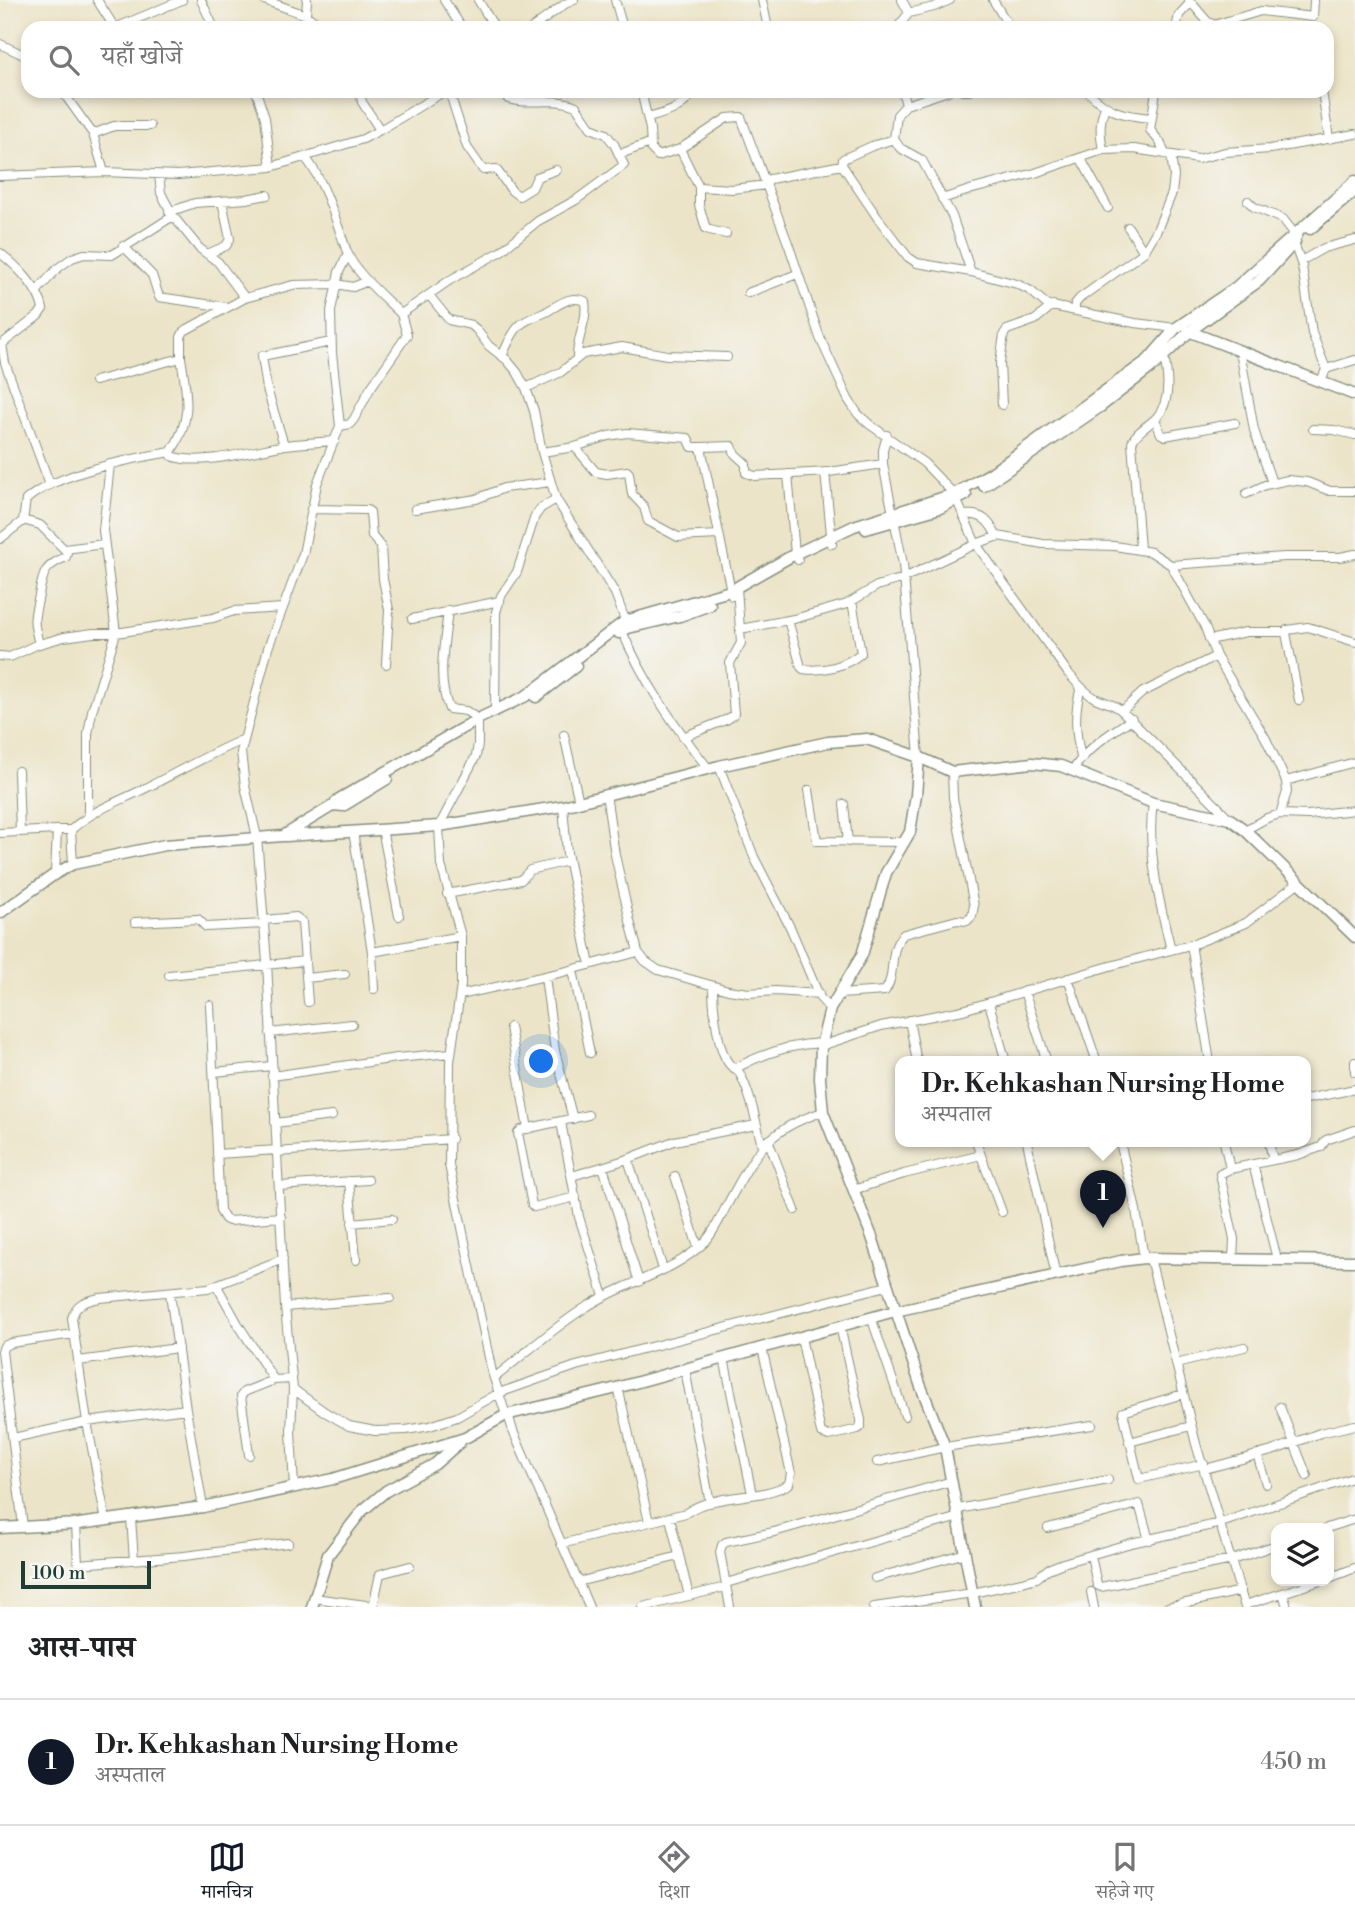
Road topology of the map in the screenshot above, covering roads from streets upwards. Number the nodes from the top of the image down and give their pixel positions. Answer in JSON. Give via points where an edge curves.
{"nodes":[{"id":1,"x":97,"y":0,"type":"edge"},
{"id":2,"x":182,"y":0,"type":"edge"},
{"id":3,"x":201,"y":0,"type":"edge"},
{"id":4,"x":264,"y":0,"type":"edge"},
{"id":5,"x":307,"y":0,"type":"edge"},
{"id":6,"x":444,"y":0,"type":"edge"},
{"id":7,"x":478,"y":0,"type":"edge"},
{"id":8,"x":574,"y":0,"type":"edge"},
{"id":9,"x":615,"y":0,"type":"edge"},
{"id":10,"x":762,"y":0,"type":"edge"},
{"id":11,"x":902,"y":0,"type":"edge"},
{"id":12,"x":950,"y":0,"type":"edge"},
{"id":13,"x":993,"y":0,"type":"edge"},
{"id":14,"x":1314,"y":0,"type":"edge"},
{"id":15,"x":1190,"y":1,"type":"edge"},
{"id":16,"x":909,"y":13,"type":"junction"},
{"id":17,"x":306,"y":15,"type":"junction"},
{"id":18,"x":1313,"y":18,"type":"junction"},
{"id":19,"x":110,"y":21,"type":"edge"},
{"id":20,"x":132,"y":21,"type":"edge"},
{"id":21,"x":211,"y":21,"type":"edge"},
{"id":22,"x":314,"y":21,"type":"edge"},
{"id":23,"x":458,"y":21,"type":"edge"},
{"id":24,"x":491,"y":21,"type":"edge"},
{"id":25,"x":542,"y":21,"type":"edge"},
{"id":26,"x":621,"y":21,"type":"edge"},
{"id":27,"x":766,"y":21,"type":"edge"},
{"id":28,"x":903,"y":21,"type":"edge"},
{"id":29,"x":1006,"y":21,"type":"edge"},
{"id":30,"x":1178,"y":21,"type":"edge"},
{"id":31,"x":1207,"y":21,"type":"edge"},
{"id":32,"x":1227,"y":21,"type":"edge"},
{"id":33,"x":1313,"y":21,"type":"edge"},
{"id":34,"x":0,"y":44,"type":"edge"},
{"id":35,"x":21,"y":54,"type":"edge"},
{"id":36,"x":67,"y":98,"type":"edge"},
{"id":37,"x":258,"y":98,"type":"edge"},
{"id":38,"x":361,"y":98,"type":"edge"},
{"id":39,"x":435,"y":98,"type":"edge"},
{"id":40,"x":450,"y":98,"type":"edge"},
{"id":41,"x":507,"y":98,"type":"edge"},
{"id":42,"x":642,"y":98,"type":"edge"},
{"id":43,"x":689,"y":98,"type":"edge"},
{"id":44,"x":904,"y":98,"type":"edge"},
{"id":45,"x":927,"y":98,"type":"edge"},
{"id":46,"x":1095,"y":98,"type":"edge"},
{"id":47,"x":1155,"y":98,"type":"edge"},
{"id":48,"x":1323,"y":98,"type":"edge"},
{"id":49,"x":906,"y":105,"type":"junction"},
{"id":50,"x":1105,"y":107,"type":"junction"},
{"id":51,"x":648,"y":118,"type":"junction"},
{"id":52,"x":1151,"y":118,"type":"junction"},
{"id":53,"x":150,"y":126,"type":"dead end"},
{"id":54,"x":380,"y":130,"type":"junction"},
{"id":55,"x":93,"y":134,"type":"junction"},
{"id":56,"x":1355,"y":134,"type":"edge"},
{"id":57,"x":894,"y":139,"type":"junction"},
{"id":58,"x":1329,"y":139,"type":"junction"},
{"id":59,"x":650,"y":143,"type":"junction"},
{"id":60,"x":680,"y":149,"type":"junction"},
{"id":61,"x":1103,"y":150,"type":"junction"},
{"id":62,"x":620,"y":154,"type":"junction"},
{"id":63,"x":1168,"y":155,"type":"junction"},
{"id":64,"x":306,"y":158,"type":"junction"},
{"id":65,"x":1081,"y":159,"type":"junction"},
{"id":66,"x":842,"y":165,"type":"junction"},
{"id":67,"x":271,"y":167,"type":"junction"},
{"id":68,"x":556,"y":170,"type":"dead end"},
{"id":69,"x":104,"y":172,"type":"junction"},
{"id":70,"x":159,"y":175,"type":"junction"},
{"id":71,"x":0,"y":176,"type":"edge"},
{"id":72,"x":1355,"y":181,"type":"edge"},
{"id":73,"x":766,"y":182,"type":"junction"},
{"id":74,"x":699,"y":187,"type":"junction"},
{"id":75,"x":1355,"y":191,"type":"edge"},
{"id":76,"x":267,"y":195,"type":"dead end"},
{"id":77,"x":942,"y":199,"type":"junction"},
{"id":78,"x":222,"y":201,"type":"junction"},
{"id":79,"x":1248,"y":201,"type":"dead end"},
{"id":80,"x":1108,"y":208,"type":"dead end"},
{"id":81,"x":171,"y":214,"type":"junction"},
{"id":82,"x":1128,"y":227,"type":"dead end"},
{"id":83,"x":726,"y":234,"type":"dead end"},
{"id":84,"x":1295,"y":238,"type":"junction"},
{"id":85,"x":1355,"y":240,"type":"edge"},
{"id":86,"x":123,"y":246,"type":"junction"},
{"id":87,"x":1144,"y":252,"type":"junction"},
{"id":88,"x":0,"y":253,"type":"edge"},
{"id":89,"x":207,"y":254,"type":"junction"},
{"id":90,"x":348,"y":254,"type":"junction"},
{"id":91,"x":1301,"y":261,"type":"junction"},
{"id":92,"x":971,"y":272,"type":"junction"},
{"id":93,"x":797,"y":274,"type":"junction"},
{"id":94,"x":368,"y":281,"type":"junction"},
{"id":95,"x":336,"y":284,"type":"junction"},
{"id":96,"x":37,"y":291,"type":"junction"},
{"id":97,"x":748,"y":293,"type":"dead end"},
{"id":98,"x":429,"y":295,"type":"junction"},
{"id":99,"x":246,"y":298,"type":"junction"},
{"id":100,"x":1053,"y":305,"type":"junction"},
{"id":101,"x":226,"y":307,"type":"junction"},
{"id":102,"x":1075,"y":310,"type":"junction"},
{"id":103,"x":401,"y":314,"type":"junction"},
{"id":104,"x":1176,"y":328,"type":"junction"},
{"id":105,"x":1191,"y":331,"type":"junction"},
{"id":106,"x":331,"y":342,"type":"junction"},
{"id":107,"x":1163,"y":350,"type":"junction"},
{"id":108,"x":1240,"y":351,"type":"junction"},
{"id":109,"x":502,"y":356,"type":"junction"},
{"id":110,"x":578,"y":357,"type":"junction"},
{"id":111,"x":727,"y":357,"type":"dead end"},
{"id":112,"x":181,"y":358,"type":"junction"},
{"id":113,"x":1355,"y":360,"type":"edge"},
{"id":114,"x":1326,"y":369,"type":"junction"},
{"id":115,"x":95,"y":381,"type":"dead end"},
{"id":116,"x":1321,"y":382,"type":"junction"},
{"id":117,"x":526,"y":388,"type":"junction"},
{"id":118,"x":1355,"y":395,"type":"edge"},
{"id":119,"x":1002,"y":405,"type":"dead end"},
{"id":120,"x":1155,"y":419,"type":"junction"},
{"id":121,"x":1235,"y":423,"type":"dead end"},
{"id":122,"x":340,"y":426,"type":"junction"},
{"id":123,"x":1313,"y":429,"type":"dead end"},
{"id":124,"x":887,"y":435,"type":"junction"},
{"id":125,"x":1355,"y":435,"type":"edge"},
{"id":126,"x":335,"y":441,"type":"junction"},
{"id":127,"x":284,"y":445,"type":"junction"},
{"id":128,"x":575,"y":447,"type":"junction"},
{"id":129,"x":701,"y":447,"type":"junction"},
{"id":130,"x":171,"y":452,"type":"junction"},
{"id":131,"x":542,"y":452,"type":"junction"},
{"id":132,"x":110,"y":464,"type":"junction"},
{"id":133,"x":883,"y":464,"type":"junction"},
{"id":134,"x":825,"y":472,"type":"junction"},
{"id":135,"x":788,"y":474,"type":"junction"},
{"id":136,"x":551,"y":482,"type":"junction"},
{"id":137,"x":1272,"y":484,"type":"junction"},
{"id":138,"x":50,"y":485,"type":"junction"},
{"id":139,"x":1355,"y":491,"type":"edge"},
{"id":140,"x":1246,"y":495,"type":"dead end"},
{"id":141,"x":956,"y":497,"type":"junction"},
{"id":142,"x":556,"y":499,"type":"junction"},
{"id":143,"x":311,"y":509,"type":"junction"},
{"id":144,"x":415,"y":509,"type":"dead end"},
{"id":145,"x":965,"y":515,"type":"junction"},
{"id":146,"x":892,"y":517,"type":"junction"},
{"id":147,"x":23,"y":520,"type":"junction"},
{"id":148,"x":719,"y":535,"type":"junction"},
{"id":149,"x":997,"y":537,"type":"junction"},
{"id":150,"x":0,"y":539,"type":"edge"},
{"id":151,"x":831,"y":541,"type":"junction"},
{"id":152,"x":104,"y":544,"type":"junction"},
{"id":153,"x":976,"y":544,"type":"junction"},
{"id":154,"x":65,"y":549,"type":"junction"},
{"id":155,"x":1140,"y":549,"type":"junction"},
{"id":156,"x":1355,"y":554,"type":"edge"},
{"id":157,"x":797,"y":557,"type":"junction"},
{"id":158,"x":1171,"y":565,"type":"junction"},
{"id":159,"x":904,"y":578,"type":"junction"},
{"id":160,"x":734,"y":593,"type":"junction"},
{"id":161,"x":500,"y":601,"type":"junction"},
{"id":162,"x":852,"y":601,"type":"junction"},
{"id":163,"x":283,"y":608,"type":"junction"},
{"id":164,"x":448,"y":610,"type":"junction"},
{"id":165,"x":412,"y":619,"type":"dead end"},
{"id":166,"x":788,"y":620,"type":"junction"},
{"id":167,"x":623,"y":626,"type":"junction"},
{"id":168,"x":740,"y":629,"type":"junction"},
{"id":169,"x":1286,"y":632,"type":"junction"},
{"id":170,"x":116,"y":633,"type":"junction"},
{"id":171,"x":1209,"y":640,"type":"junction"},
{"id":172,"x":1355,"y":642,"type":"edge"},
{"id":173,"x":39,"y":644,"type":"junction"},
{"id":174,"x":0,"y":656,"type":"edge"},
{"id":175,"x":1216,"y":656,"type":"junction"},
{"id":176,"x":386,"y":664,"type":"dead end"},
{"id":177,"x":1081,"y":687,"type":"junction"},
{"id":178,"x":1299,"y":700,"type":"dead end"},
{"id":179,"x":495,"y":711,"type":"junction"},
{"id":180,"x":1122,"y":711,"type":"junction"},
{"id":181,"x":1132,"y":719,"type":"junction"},
{"id":182,"x":478,"y":722,"type":"junction"},
{"id":183,"x":564,"y":735,"type":"dead end"},
{"id":184,"x":683,"y":737,"type":"junction"},
{"id":185,"x":242,"y":740,"type":"junction"},
{"id":186,"x":919,"y":757,"type":"junction"},
{"id":187,"x":1081,"y":757,"type":"junction"},
{"id":188,"x":1355,"y":762,"type":"edge"},
{"id":189,"x":713,"y":767,"type":"junction"},
{"id":190,"x":1073,"y":770,"type":"junction"},
{"id":191,"x":18,"y":771,"type":"dead end"},
{"id":192,"x":952,"y":772,"type":"junction"},
{"id":193,"x":1286,"y":781,"type":"junction"},
{"id":194,"x":809,"y":790,"type":"dead end"},
{"id":195,"x":606,"y":794,"type":"junction"},
{"id":196,"x":579,"y":802,"type":"junction"},
{"id":197,"x":1153,"y":803,"type":"junction"},
{"id":198,"x":844,"y":804,"type":"dead end"},
{"id":199,"x":563,"y":806,"type":"junction"},
{"id":200,"x":1355,"y":810,"type":"edge"},
{"id":201,"x":1280,"y":814,"type":"junction"},
{"id":202,"x":88,"y":815,"type":"junction"},
{"id":203,"x":1230,"y":819,"type":"junction"},
{"id":204,"x":439,"y":826,"type":"junction"},
{"id":205,"x":382,"y":829,"type":"junction"},
{"id":206,"x":57,"y":830,"type":"junction"},
{"id":207,"x":71,"y":830,"type":"junction"},
{"id":208,"x":1245,"y":830,"type":"junction"},
{"id":209,"x":354,"y":831,"type":"junction"},
{"id":210,"x":20,"y":832,"type":"junction"},
{"id":211,"x":0,"y":833,"type":"edge"},
{"id":212,"x":283,"y":836,"type":"junction"},
{"id":213,"x":257,"y":837,"type":"junction"},
{"id":214,"x":848,"y":842,"type":"junction"},
{"id":215,"x":905,"y":842,"type":"junction"},
{"id":216,"x":568,"y":861,"type":"junction"},
{"id":217,"x":73,"y":864,"type":"junction"},
{"id":218,"x":55,"y":874,"type":"junction"},
{"id":219,"x":1299,"y":881,"type":"junction"},
{"id":220,"x":447,"y":894,"type":"junction"},
{"id":221,"x":0,"y":913,"type":"edge"},
{"id":222,"x":399,"y":916,"type":"dead end"},
{"id":223,"x":135,"y":922,"type":"dead end"},
{"id":224,"x":264,"y":922,"type":"junction"},
{"id":225,"x":461,"y":936,"type":"junction"},
{"id":226,"x":1355,"y":937,"type":"edge"},
{"id":227,"x":1191,"y":944,"type":"junction"},
{"id":228,"x":1171,"y":950,"type":"junction"},
{"id":229,"x":372,"y":952,"type":"junction"},
{"id":230,"x":638,"y":952,"type":"junction"},
{"id":231,"x":305,"y":961,"type":"junction"},
{"id":232,"x":590,"y":965,"type":"junction"},
{"id":233,"x":267,"y":966,"type":"junction"},
{"id":234,"x":573,"y":970,"type":"junction"},
{"id":235,"x":345,"y":974,"type":"dead end"},
{"id":236,"x":169,"y":975,"type":"dead end"},
{"id":237,"x":545,"y":977,"type":"junction"},
{"id":238,"x":306,"y":978,"type":"junction"},
{"id":239,"x":1068,"y":978,"type":"junction"},
{"id":240,"x":713,"y":986,"type":"junction"},
{"id":241,"x":374,"y":989,"type":"dead end"},
{"id":242,"x":1024,"y":991,"type":"junction"},
{"id":243,"x":819,"y":994,"type":"junction"},
{"id":244,"x":840,"y":994,"type":"junction"},
{"id":245,"x":460,"y":995,"type":"junction"},
{"id":246,"x":308,"y":1002,"type":"dead end"},
{"id":247,"x":989,"y":1003,"type":"junction"},
{"id":248,"x":210,"y":1005,"type":"dead end"},
{"id":249,"x":830,"y":1009,"type":"junction"},
{"id":250,"x":909,"y":1020,"type":"junction"},
{"id":251,"x":352,"y":1024,"type":"dead end"},
{"id":252,"x":510,"y":1027,"type":"dead end"},
{"id":253,"x":270,"y":1033,"type":"junction"},
{"id":254,"x":822,"y":1045,"type":"junction"},
{"id":255,"x":451,"y":1053,"type":"junction"},
{"id":256,"x":590,"y":1053,"type":"dead end"},
{"id":257,"x":916,"y":1056,"type":"edge"},
{"id":258,"x":1004,"y":1056,"type":"edge"},
{"id":259,"x":1045,"y":1056,"type":"edge"},
{"id":260,"x":1095,"y":1056,"type":"edge"},
{"id":261,"x":1209,"y":1056,"type":"edge"},
{"id":262,"x":1355,"y":1062,"type":"edge"},
{"id":263,"x":271,"y":1066,"type":"junction"},
{"id":264,"x":736,"y":1068,"type":"junction"},
{"id":265,"x":215,"y":1072,"type":"junction"},
{"id":266,"x":1355,"y":1072,"type":"edge"},
{"id":267,"x":272,"y":1076,"type":"junction"},
{"id":268,"x":1355,"y":1089,"type":"edge"},
{"id":269,"x":1311,"y":1098,"type":"edge"},
{"id":270,"x":822,"y":1112,"type":"junction"},
{"id":271,"x":588,"y":1115,"type":"dead end"},
{"id":272,"x":332,"y":1116,"type":"dead end"},
{"id":273,"x":573,"y":1119,"type":"junction"},
{"id":274,"x":561,"y":1122,"type":"junction"},
{"id":275,"x":275,"y":1123,"type":"junction"},
{"id":276,"x":757,"y":1125,"type":"junction"},
{"id":277,"x":528,"y":1129,"type":"junction"},
{"id":278,"x":1355,"y":1130,"type":"edge"},
{"id":279,"x":451,"y":1139,"type":"junction"},
{"id":280,"x":765,"y":1143,"type":"junction"},
{"id":281,"x":978,"y":1147,"type":"edge"},
{"id":282,"x":1028,"y":1147,"type":"edge"},
{"id":283,"x":1121,"y":1147,"type":"edge"},
{"id":284,"x":1225,"y":1147,"type":"edge"},
{"id":285,"x":1270,"y":1147,"type":"edge"},
{"id":286,"x":277,"y":1151,"type":"junction"},
{"id":287,"x":218,"y":1154,"type":"junction"},
{"id":288,"x":981,"y":1155,"type":"junction"},
{"id":289,"x":628,"y":1158,"type":"junction"},
{"id":290,"x":1273,"y":1160,"type":"junction"},
{"id":291,"x":1253,"y":1164,"type":"junction"},
{"id":292,"x":603,"y":1167,"type":"junction"},
{"id":293,"x":1230,"y":1169,"type":"junction"},
{"id":294,"x":572,"y":1176,"type":"junction"},
{"id":295,"x":675,"y":1176,"type":"dead end"},
{"id":296,"x":368,"y":1180,"type":"dead end"},
{"id":297,"x":349,"y":1181,"type":"junction"},
{"id":298,"x":279,"y":1186,"type":"junction"},
{"id":299,"x":853,"y":1189,"type":"junction"},
{"id":300,"x":576,"y":1197,"type":"junction"},
{"id":301,"x":794,"y":1210,"type":"dead end"},
{"id":302,"x":1002,"y":1212,"type":"dead end"},
{"id":303,"x":281,"y":1217,"type":"junction"},
{"id":304,"x":392,"y":1219,"type":"dead end"},
{"id":305,"x":352,"y":1223,"type":"junction"},
{"id":306,"x":698,"y":1247,"type":"junction"},
{"id":307,"x":1147,"y":1258,"type":"junction"},
{"id":308,"x":283,"y":1259,"type":"junction"},
{"id":309,"x":1233,"y":1259,"type":"junction"},
{"id":310,"x":1278,"y":1259,"type":"junction"},
{"id":311,"x":356,"y":1260,"type":"dead end"},
{"id":312,"x":1355,"y":1261,"type":"edge"},
{"id":313,"x":663,"y":1269,"type":"junction"},
{"id":314,"x":1056,"y":1276,"type":"junction"},
{"id":315,"x":639,"y":1282,"type":"junction"},
{"id":316,"x":217,"y":1286,"type":"junction"},
{"id":317,"x":887,"y":1286,"type":"junction"},
{"id":318,"x":170,"y":1293,"type":"junction"},
{"id":319,"x":604,"y":1296,"type":"junction"},
{"id":320,"x":390,"y":1298,"type":"dead end"},
{"id":321,"x":285,"y":1307,"type":"junction"},
{"id":322,"x":895,"y":1311,"type":"junction"},
{"id":323,"x":872,"y":1317,"type":"junction"},
{"id":324,"x":840,"y":1326,"type":"junction"},
{"id":325,"x":74,"y":1334,"type":"junction"},
{"id":326,"x":801,"y":1337,"type":"junction"},
{"id":327,"x":1244,"y":1347,"type":"dead end"},
{"id":328,"x":178,"y":1348,"type":"junction"},
{"id":329,"x":762,"y":1348,"type":"junction"},
{"id":330,"x":724,"y":1358,"type":"junction"},
{"id":331,"x":78,"y":1361,"type":"junction"},
{"id":332,"x":1176,"y":1364,"type":"junction"},
{"id":333,"x":685,"y":1369,"type":"junction"},
{"id":334,"x":292,"y":1378,"type":"junction"},
{"id":335,"x":494,"y":1378,"type":"junction"},
{"id":336,"x":274,"y":1380,"type":"junction"},
{"id":337,"x":618,"y":1387,"type":"junction"},
{"id":338,"x":293,"y":1389,"type":"junction"},
{"id":339,"x":499,"y":1393,"type":"junction"},
{"id":340,"x":1183,"y":1394,"type":"junction"},
{"id":341,"x":1280,"y":1407,"type":"dead end"},
{"id":342,"x":186,"y":1409,"type":"junction"},
{"id":343,"x":507,"y":1415,"type":"junction"},
{"id":344,"x":905,"y":1416,"type":"dead end"},
{"id":345,"x":87,"y":1422,"type":"junction"},
{"id":346,"x":1092,"y":1424,"type":"dead end"},
{"id":347,"x":1355,"y":1425,"type":"edge"},
{"id":348,"x":1191,"y":1426,"type":"junction"},
{"id":349,"x":13,"y":1438,"type":"junction"},
{"id":350,"x":465,"y":1438,"type":"junction"},
{"id":351,"x":1129,"y":1442,"type":"junction"},
{"id":352,"x":1294,"y":1444,"type":"junction"},
{"id":353,"x":945,"y":1447,"type":"junction"},
{"id":354,"x":1257,"y":1454,"type":"junction"},
{"id":355,"x":249,"y":1455,"type":"dead end"},
{"id":356,"x":877,"y":1462,"type":"dead end"},
{"id":357,"x":1204,"y":1466,"type":"junction"},
{"id":358,"x":1307,"y":1476,"type":"dead end"},
{"id":359,"x":1355,"y":1477,"type":"edge"},
{"id":360,"x":1108,"y":1480,"type":"dead end"},
{"id":361,"x":952,"y":1481,"type":"junction"},
{"id":362,"x":1265,"y":1484,"type":"dead end"},
{"id":363,"x":294,"y":1488,"type":"junction"},
{"id":364,"x":752,"y":1494,"type":"junction"},
{"id":365,"x":710,"y":1503,"type":"junction"},
{"id":366,"x":203,"y":1507,"type":"junction"},
{"id":367,"x":958,"y":1513,"type":"junction"},
{"id":368,"x":131,"y":1518,"type":"junction"},
{"id":369,"x":670,"y":1518,"type":"junction"},
{"id":370,"x":1355,"y":1519,"type":"edge"},
{"id":371,"x":106,"y":1521,"type":"junction"},
{"id":372,"x":649,"y":1522,"type":"junction"},
{"id":373,"x":1221,"y":1523,"type":"junction"},
{"id":374,"x":76,"y":1524,"type":"junction"},
{"id":375,"x":1334,"y":1526,"type":"edge"},
{"id":376,"x":23,"y":1527,"type":"junction"},
{"id":377,"x":0,"y":1528,"type":"edge"},
{"id":378,"x":1048,"y":1528,"type":"dead end"},
{"id":379,"x":1149,"y":1540,"type":"junction"},
{"id":380,"x":288,"y":1544,"type":"dead end"},
{"id":381,"x":561,"y":1544,"type":"junction"},
{"id":382,"x":1271,"y":1547,"type":"edge"},
{"id":383,"x":966,"y":1553,"type":"junction"},
{"id":384,"x":1091,"y":1555,"type":"junction"},
{"id":385,"x":679,"y":1556,"type":"junction"},
{"id":386,"x":134,"y":1560,"type":"junction"},
{"id":387,"x":1232,"y":1560,"type":"junction"},
{"id":388,"x":410,"y":1566,"type":"dead end"},
{"id":389,"x":1355,"y":1568,"type":"edge"},
{"id":390,"x":1334,"y":1576,"type":"edge"},
{"id":391,"x":876,"y":1578,"type":"dead end"},
{"id":392,"x":578,"y":1582,"type":"junction"},
{"id":393,"x":726,"y":1585,"type":"junction"},
{"id":394,"x":1305,"y":1586,"type":"edge"},
{"id":395,"x":1241,"y":1591,"type":"junction"},
{"id":396,"x":1091,"y":1592,"type":"dead end"},
{"id":397,"x":973,"y":1593,"type":"junction"},
{"id":398,"x":1283,"y":1593,"type":"junction"},
{"id":399,"x":689,"y":1596,"type":"junction"},
{"id":400,"x":313,"y":1603,"type":"edge"},
{"id":401,"x":1245,"y":1606,"type":"edge"},
{"id":402,"x":373,"y":1607,"type":"edge"},
{"id":403,"x":589,"y":1607,"type":"edge"},
{"id":404,"x":643,"y":1607,"type":"edge"},
{"id":405,"x":730,"y":1607,"type":"edge"},
{"id":406,"x":874,"y":1607,"type":"edge"},
{"id":407,"x":975,"y":1607,"type":"edge"},
{"id":408,"x":1094,"y":1607,"type":"edge"},
{"id":409,"x":1168,"y":1607,"type":"edge"},
{"id":410,"x":1287,"y":1607,"type":"edge"}],
"edges":[{"from":1,"to":19,"type":"street"},
{"from":2,"to":20,"type":"street"},
{"from":3,"to":21,"type":"street"},
{"from":4,"to":17,"type":"street"},
{"from":5,"to":17,"type":"street"},
{"from":6,"to":23,"type":"street"},
{"from":7,"to":24,"type":"street"},
{"from":8,"to":25,"type":"street"},
{"from":9,"to":26,"type":"street"},
{"from":10,"to":27,"type":"street"},
{"from":11,"to":16,"type":"street"},
{"from":12,"to":16,"type":"street"},
{"from":13,"to":29,"type":"street"},
{"from":14,"to":18,"type":"street"},
{"from":15,"to":30,"type":"street"},
{"from":15,"to":31,"type":"street"},
{"from":16,"to":28,"type":"street"},
{"from":17,"to":22,"type":"street"},
{"from":18,"to":32,"type":"street","via":[[1261,11]]},
{"from":18,"to":33,"type":"street"},
{"from":34,"to":35,"type":"street"},
{"from":36,"to":55,"type":"street"},
{"from":37,"to":67,"type":"street"},
{"from":38,"to":54,"type":"street"},
{"from":39,"to":54,"type":"street"},
{"from":40,"to":68,"type":"street","via":[[467,147],[483,170],[496,169],[519,196],[532,188],[537,177]]},
{"from":41,"to":62,"type":"street","via":[[576,106],[591,128],[606,134]]},
{"from":42,"to":51,"type":"street"},
{"from":43,"to":51,"type":"street"},
{"from":44,"to":49,"type":"street"},
{"from":45,"to":49,"type":"street"},
{"from":46,"to":50,"type":"street"},
{"from":47,"to":52,"type":"street"},
{"from":48,"to":58,"type":"street"},
{"from":49,"to":57,"type":"street","via":[[897,115]]},
{"from":50,"to":52,"type":"street","via":[[1126,116]]},
{"from":50,"to":61,"type":"street","via":[[1100,132]]},
{"from":51,"to":59,"type":"street"},
{"from":52,"to":63,"type":"street","via":[[1151,132]]},
{"from":53,"to":55,"type":"street","via":[[114,126]]},
{"from":54,"to":64,"type":"street"},
{"from":55,"to":69,"type":"street"},
{"from":56,"to":58,"type":"street"},
{"from":57,"to":66,"type":"street","via":[[843,159]]},
{"from":57,"to":77,"type":"street","via":[[900,148],[922,160]]},
{"from":58,"to":63,"type":"street","via":[[1198,159]]},
{"from":59,"to":60,"type":"street","via":[[658,156]]},
{"from":59,"to":62,"type":"street"},
{"from":60,"to":73,"type":"street","via":[[727,118],[741,117]]},
{"from":60,"to":74,"type":"street"},
{"from":61,"to":63,"type":"street"},
{"from":61,"to":65,"type":"street"},
{"from":62,"to":98,"type":"street","via":[[621,169]]},
{"from":63,"to":87,"type":"street","via":[[1174,176],[1172,193]]},
{"from":64,"to":67,"type":"street"},
{"from":64,"to":90,"type":"street","via":[[325,192]]},
{"from":65,"to":77,"type":"street"},
{"from":65,"to":80,"type":"street"},
{"from":66,"to":73,"type":"street"},
{"from":66,"to":92,"type":"street","via":[[912,261]]},
{"from":67,"to":70,"type":"street"},
{"from":69,"to":70,"type":"street"},
{"from":69,"to":71,"type":"street"},
{"from":70,"to":81,"type":"street"},
{"from":72,"to":84,"type":"street"},
{"from":73,"to":74,"type":"street","via":[[732,189]]},
{"from":73,"to":93,"type":"street"},
{"from":74,"to":83,"type":"street","via":[[706,229]]},
{"from":75,"to":84,"type":"street"},
{"from":76,"to":78,"type":"street"},
{"from":77,"to":92,"type":"street"},
{"from":78,"to":81,"type":"street","via":[[195,203]]},
{"from":78,"to":89,"type":"street","via":[[230,239],[226,246]]},
{"from":79,"to":84,"type":"street","via":[[1283,219]]},
{"from":81,"to":86,"type":"street"},
{"from":81,"to":89,"type":"street"},
{"from":82,"to":87,"type":"street"},
{"from":84,"to":91,"type":"street"},
{"from":84,"to":104,"type":"street","via":[[1236,288]]},
{"from":84,"to":105,"type":"street","via":[[1259,281]]},
{"from":85,"to":91,"type":"street","via":[[1324,248]]},
{"from":86,"to":96,"type":"street","via":[[108,256],[72,258]]},
{"from":86,"to":101,"type":"street","via":[[152,275],[159,297]]},
{"from":87,"to":102,"type":"street","via":[[1080,298]]},
{"from":88,"to":96,"type":"street"},
{"from":89,"to":99,"type":"street"},
{"from":90,"to":94,"type":"street"},
{"from":90,"to":95,"type":"street"},
{"from":91,"to":114,"type":"street","via":[[1312,334]]},
{"from":92,"to":100,"type":"street","via":[[1017,284]]},
{"from":93,"to":97,"type":"street"},
{"from":93,"to":124,"type":"street","via":[[848,398],[858,414]]},
{"from":94,"to":95,"type":"street","via":[[353,287]]},
{"from":94,"to":103,"type":"street"},
{"from":95,"to":99,"type":"street","via":[[293,285]]},
{"from":95,"to":106,"type":"street"},
{"from":96,"to":138,"type":"street","via":[[43,309],[2,344]]},
{"from":98,"to":103,"type":"street"},
{"from":98,"to":109,"type":"street","via":[[450,320],[471,325]]},
{"from":99,"to":101,"type":"street"},
{"from":100,"to":102,"type":"street"},
{"from":100,"to":119,"type":"street","via":[[1035,320],[1004,334]]},
{"from":101,"to":112,"type":"street","via":[[184,331]]},
{"from":102,"to":104,"type":"street"},
{"from":103,"to":122,"type":"street","via":[[407,335],[354,419]]},
{"from":104,"to":105,"type":"street"},
{"from":104,"to":107,"type":"street"},
{"from":105,"to":107,"type":"street"},
{"from":105,"to":108,"type":"street"},
{"from":106,"to":122,"type":"street"},
{"from":106,"to":127,"type":"street","via":[[262,356]]},
{"from":107,"to":120,"type":"street","via":[[1166,399]]},
{"from":107,"to":141,"type":"street"},
{"from":108,"to":116,"type":"street"},
{"from":108,"to":137,"type":"street","via":[[1254,430]]},
{"from":109,"to":110,"type":"street","via":[[524,321],[559,302],[580,299],[586,308]]},
{"from":109,"to":117,"type":"street"},
{"from":110,"to":111,"type":"street","via":[[622,347],[667,355]]},
{"from":110,"to":117,"type":"street","via":[[561,372]]},
{"from":112,"to":115,"type":"street"},
{"from":112,"to":130,"type":"street","via":[[188,404],[180,438]]},
{"from":113,"to":114,"type":"street"},
{"from":114,"to":116,"type":"street"},
{"from":116,"to":118,"type":"street"},
{"from":117,"to":131,"type":"street"},
{"from":120,"to":121,"type":"street","via":[[1165,436]]},
{"from":120,"to":155,"type":"street","via":[[1132,442]]},
{"from":122,"to":126,"type":"street"},
{"from":123,"to":125,"type":"street"},
{"from":124,"to":133,"type":"street"},
{"from":124,"to":141,"type":"street","via":[[924,463]]},
{"from":126,"to":127,"type":"street"},
{"from":126,"to":143,"type":"street"},
{"from":127,"to":130,"type":"street","via":[[212,457],[177,458]]},
{"from":128,"to":129,"type":"street","via":[[627,433],[688,438],[692,447]]},
{"from":128,"to":131,"type":"street"},
{"from":128,"to":148,"type":"street","via":[[596,472],[629,473],[632,494],[644,507],[648,521],[678,537]]},
{"from":129,"to":135,"type":"street","via":[[732,446],[749,475]]},
{"from":129,"to":148,"type":"street"},
{"from":130,"to":132,"type":"street"},
{"from":131,"to":136,"type":"street"},
{"from":132,"to":138,"type":"street"},
{"from":132,"to":152,"type":"street"},
{"from":133,"to":134,"type":"street"},
{"from":133,"to":146,"type":"street"},
{"from":134,"to":135,"type":"street"},
{"from":134,"to":151,"type":"street"},
{"from":135,"to":157,"type":"street"},
{"from":136,"to":142,"type":"street"},
{"from":136,"to":144,"type":"street"},
{"from":137,"to":139,"type":"street","via":[[1298,480],[1330,491]]},
{"from":137,"to":140,"type":"street"},
{"from":138,"to":147,"type":"street","via":[[26,500]]},
{"from":141,"to":145,"type":"street"},
{"from":141,"to":146,"type":"street"},
{"from":142,"to":161,"type":"street","via":[[534,516],[517,572]]},
{"from":142,"to":167,"type":"street","via":[[615,593]]},
{"from":143,"to":163,"type":"street","via":[[303,554]]},
{"from":143,"to":176,"type":"street","via":[[370,512],[372,537],[381,547],[389,610]]},
{"from":145,"to":149,"type":"street","via":[[983,517]]},
{"from":145,"to":153,"type":"street"},
{"from":146,"to":151,"type":"street"},
{"from":146,"to":159,"type":"street"},
{"from":147,"to":150,"type":"street"},
{"from":147,"to":154,"type":"street","via":[[40,526]]},
{"from":148,"to":160,"type":"street"},
{"from":149,"to":153,"type":"street"},
{"from":149,"to":155,"type":"street"},
{"from":151,"to":157,"type":"street"},
{"from":152,"to":154,"type":"street"},
{"from":152,"to":170,"type":"street"},
{"from":153,"to":159,"type":"street"},
{"from":153,"to":177,"type":"street"},
{"from":154,"to":173,"type":"street","via":[[66,557],[43,574],[34,611]]},
{"from":155,"to":158,"type":"street"},
{"from":156,"to":158,"type":"street"},
{"from":157,"to":160,"type":"street"},
{"from":158,"to":171,"type":"street"},
{"from":159,"to":162,"type":"street","via":[[877,586]]},
{"from":159,"to":186,"type":"street"},
{"from":160,"to":167,"type":"street"},
{"from":160,"to":168,"type":"street"},
{"from":161,"to":164,"type":"street"},
{"from":161,"to":179,"type":"street"},
{"from":162,"to":166,"type":"street"},
{"from":162,"to":166,"type":"street","via":[[861,653],[824,670],[803,669]]},
{"from":163,"to":170,"type":"street","via":[[234,611]]},
{"from":163,"to":185,"type":"street"},
{"from":164,"to":165,"type":"street"},
{"from":164,"to":182,"type":"street","via":[[441,677],[447,706],[471,713]]},
{"from":166,"to":168,"type":"street"},
{"from":167,"to":179,"type":"street","via":[[526,696]]},
{"from":167,"to":182,"type":"street","via":[[539,694]]},
{"from":167,"to":184,"type":"street","via":[[642,676]]},
{"from":168,"to":184,"type":"street","via":[[741,643],[730,663],[734,714]]},
{"from":169,"to":171,"type":"street","via":[[1246,632]]},
{"from":169,"to":172,"type":"street","via":[[1308,627]]},
{"from":169,"to":178,"type":"street"},
{"from":170,"to":173,"type":"street"},
{"from":170,"to":202,"type":"street","via":[[90,722]]},
{"from":171,"to":175,"type":"street"},
{"from":173,"to":174,"type":"street"},
{"from":175,"to":180,"type":"street","via":[[1143,692]]},
{"from":175,"to":193,"type":"street"},
{"from":177,"to":180,"type":"street"},
{"from":177,"to":187,"type":"street","via":[[1075,733]]},
{"from":179,"to":182,"type":"street"},
{"from":180,"to":181,"type":"street"},
{"from":181,"to":187,"type":"street"},
{"from":181,"to":203,"type":"street"},
{"from":182,"to":204,"type":"street","via":[[476,756]]},
{"from":182,"to":212,"type":"street","via":[[339,799]]},
{"from":183,"to":196,"type":"street"},
{"from":184,"to":189,"type":"street"},
{"from":185,"to":202,"type":"street"},
{"from":185,"to":213,"type":"street","via":[[245,786]]},
{"from":186,"to":189,"type":"street","via":[[867,739],[846,739]]},
{"from":186,"to":192,"type":"street"},
{"from":186,"to":215,"type":"street","via":[[915,809]]},
{"from":187,"to":190,"type":"street"},
{"from":188,"to":193,"type":"street"},
{"from":189,"to":195,"type":"street"},
{"from":189,"to":243,"type":"street"},
{"from":190,"to":192,"type":"street","via":[[1032,763]]},
{"from":190,"to":197,"type":"street"},
{"from":191,"to":210,"type":"street"},
{"from":192,"to":244,"type":"street","via":[[972,916],[967,921],[904,934],[894,951],[885,991]]},
{"from":193,"to":201,"type":"street"},
{"from":194,"to":214,"type":"street","via":[[817,841]]},
{"from":195,"to":196,"type":"street"},
{"from":195,"to":230,"type":"street"},
{"from":196,"to":199,"type":"street"},
{"from":197,"to":203,"type":"street"},
{"from":197,"to":228,"type":"street","via":[[1157,893]]},
{"from":198,"to":214,"type":"street"},
{"from":199,"to":204,"type":"street"},
{"from":199,"to":216,"type":"street"},
{"from":200,"to":201,"type":"street"},
{"from":201,"to":208,"type":"street"},
{"from":202,"to":207,"type":"street"},
{"from":203,"to":208,"type":"street"},
{"from":204,"to":205,"type":"street"},
{"from":204,"to":220,"type":"street"},
{"from":205,"to":209,"type":"street"},
{"from":205,"to":222,"type":"street"},
{"from":206,"to":207,"type":"street"},
{"from":206,"to":210,"type":"street"},
{"from":206,"to":218,"type":"street"},
{"from":207,"to":217,"type":"street"},
{"from":208,"to":219,"type":"street"},
{"from":209,"to":212,"type":"street"},
{"from":209,"to":229,"type":"street"},
{"from":210,"to":211,"type":"street"},
{"from":212,"to":213,"type":"street"},
{"from":213,"to":217,"type":"street","via":[[166,845]]},
{"from":213,"to":224,"type":"street"},
{"from":214,"to":215,"type":"street"},
{"from":215,"to":244,"type":"street","via":[[886,873],[862,955]]},
{"from":216,"to":220,"type":"street","via":[[530,870],[522,880]]},
{"from":216,"to":232,"type":"street"},
{"from":217,"to":218,"type":"street"},
{"from":218,"to":221,"type":"street"},
{"from":219,"to":226,"type":"street"},
{"from":219,"to":227,"type":"street","via":[[1246,923]]},
{"from":220,"to":225,"type":"street"},
{"from":223,"to":224,"type":"street","via":[[198,919],[206,927]]},
{"from":224,"to":231,"type":"street","via":[[300,919]]},
{"from":224,"to":233,"type":"street"},
{"from":225,"to":229,"type":"street"},
{"from":225,"to":245,"type":"street"},
{"from":227,"to":228,"type":"street"},
{"from":227,"to":261,"type":"street"},
{"from":228,"to":239,"type":"street"},
{"from":229,"to":241,"type":"street"},
{"from":230,"to":232,"type":"street"},
{"from":230,"to":240,"type":"street","via":[[658,970]]},
{"from":231,"to":233,"type":"street"},
{"from":231,"to":238,"type":"street"},
{"from":232,"to":234,"type":"street"},
{"from":233,"to":236,"type":"street"},
{"from":233,"to":253,"type":"street"},
{"from":234,"to":237,"type":"street"},
{"from":234,"to":256,"type":"street"},
{"from":235,"to":238,"type":"street"},
{"from":237,"to":245,"type":"street"},
{"from":237,"to":273,"type":"street","via":[[555,1051]]},
{"from":238,"to":246,"type":"street"},
{"from":239,"to":242,"type":"street"},
{"from":239,"to":260,"type":"street"},
{"from":240,"to":243,"type":"street","via":[[749,993]]},
{"from":240,"to":264,"type":"street","via":[[717,1029],[730,1065]]},
{"from":242,"to":247,"type":"street"},
{"from":242,"to":259,"type":"street"},
{"from":243,"to":249,"type":"street"},
{"from":244,"to":249,"type":"street"},
{"from":245,"to":255,"type":"street"},
{"from":247,"to":250,"type":"street"},
{"from":247,"to":258,"type":"street"},
{"from":248,"to":265,"type":"street"},
{"from":249,"to":254,"type":"street"},
{"from":250,"to":254,"type":"street"},
{"from":250,"to":257,"type":"street"},
{"from":251,"to":253,"type":"street"},
{"from":252,"to":277,"type":"street"},
{"from":253,"to":263,"type":"street"},
{"from":254,"to":264,"type":"street","via":[[782,1049]]},
{"from":254,"to":270,"type":"street"},
{"from":255,"to":267,"type":"street"},
{"from":255,"to":279,"type":"street"},
{"from":262,"to":266,"type":"street"},
{"from":263,"to":265,"type":"street"},
{"from":263,"to":267,"type":"street"},
{"from":264,"to":276,"type":"street"},
{"from":265,"to":287,"type":"street"},
{"from":267,"to":275,"type":"street"},
{"from":268,"to":269,"type":"street"},
{"from":270,"to":280,"type":"street","via":[[798,1120]]},
{"from":270,"to":299,"type":"street"},
{"from":271,"to":273,"type":"street"},
{"from":272,"to":275,"type":"street"},
{"from":273,"to":274,"type":"street"},
{"from":274,"to":277,"type":"street"},
{"from":274,"to":294,"type":"street"},
{"from":275,"to":286,"type":"street"},
{"from":276,"to":280,"type":"street"},
{"from":276,"to":289,"type":"street","via":[[674,1141]]},
{"from":277,"to":300,"type":"street","via":[[518,1133],[532,1205]]},
{"from":278,"to":290,"type":"street","via":[[1326,1140],[1318,1148]]},
{"from":279,"to":286,"type":"street"},
{"from":279,"to":335,"type":"street","via":[[449,1165]]},
{"from":280,"to":301,"type":"street"},
{"from":280,"to":306,"type":"street","via":[[716,1227]]},
{"from":281,"to":288,"type":"street"},
{"from":282,"to":314,"type":"street"},
{"from":283,"to":307,"type":"street"},
{"from":284,"to":293,"type":"street"},
{"from":285,"to":290,"type":"street"},
{"from":286,"to":287,"type":"street"},
{"from":286,"to":298,"type":"street"},
{"from":287,"to":303,"type":"street","via":[[218,1201],[225,1219]]},
{"from":288,"to":299,"type":"street"},
{"from":288,"to":302,"type":"street"},
{"from":289,"to":292,"type":"street"},
{"from":289,"to":313,"type":"street"},
{"from":290,"to":291,"type":"street"},
{"from":291,"to":293,"type":"street"},
{"from":291,"to":310,"type":"street"},
{"from":292,"to":294,"type":"street"},
{"from":292,"to":315,"type":"street"},
{"from":293,"to":309,"type":"street","via":[[1219,1176],[1234,1239]]},
{"from":294,"to":300,"type":"street"},
{"from":295,"to":306,"type":"street"},
{"from":296,"to":297,"type":"street"},
{"from":297,"to":298,"type":"street"},
{"from":297,"to":305,"type":"street"},
{"from":298,"to":303,"type":"street"},
{"from":299,"to":317,"type":"street"},
{"from":300,"to":319,"type":"street"},
{"from":303,"to":308,"type":"street"},
{"from":304,"to":305,"type":"street"},
{"from":305,"to":311,"type":"street"},
{"from":306,"to":313,"type":"street"},
{"from":307,"to":309,"type":"street"},
{"from":307,"to":314,"type":"street"},
{"from":307,"to":332,"type":"street"},
{"from":308,"to":316,"type":"street"},
{"from":308,"to":321,"type":"street"},
{"from":309,"to":310,"type":"street"},
{"from":310,"to":312,"type":"street"},
{"from":313,"to":315,"type":"street"},
{"from":314,"to":322,"type":"street"},
{"from":315,"to":319,"type":"street"},
{"from":316,"to":318,"type":"street"},
{"from":316,"to":336,"type":"street"},
{"from":317,"to":322,"type":"street"},
{"from":317,"to":339,"type":"street","via":[[576,1366]]},
{"from":318,"to":325,"type":"street","via":[[85,1301],[75,1309]]},
{"from":318,"to":328,"type":"street"},
{"from":319,"to":335,"type":"street"},
{"from":320,"to":321,"type":"street"},
{"from":321,"to":334,"type":"street"},
{"from":322,"to":323,"type":"street"},
{"from":322,"to":353,"type":"street"},
{"from":323,"to":324,"type":"street"},
{"from":323,"to":344,"type":"street"},
{"from":324,"to":326,"type":"street"},
{"from":324,"to":326,"type":"street","via":[[861,1425],[858,1429],[829,1436],[821,1433]]},
{"from":325,"to":331,"type":"street"},
{"from":325,"to":349,"type":"street","via":[[4,1346]]},
{"from":326,"to":329,"type":"street"},
{"from":327,"to":332,"type":"street"},
{"from":328,"to":331,"type":"street"},
{"from":328,"to":342,"type":"street"},
{"from":329,"to":330,"type":"street"},
{"from":329,"to":364,"type":"street","via":[[791,1480],[787,1486]]},
{"from":330,"to":333,"type":"street"},
{"from":330,"to":364,"type":"street"},
{"from":331,"to":345,"type":"street"},
{"from":332,"to":340,"type":"street"},
{"from":333,"to":337,"type":"street"},
{"from":333,"to":365,"type":"street"},
{"from":334,"to":336,"type":"street"},
{"from":334,"to":338,"type":"street"},
{"from":335,"to":339,"type":"street"},
{"from":336,"to":355,"type":"street","via":[[241,1396]]},
{"from":337,"to":343,"type":"street"},
{"from":337,"to":372,"type":"street"},
{"from":338,"to":339,"type":"street","via":[[349,1426],[375,1431],[430,1426],[457,1417]]},
{"from":338,"to":363,"type":"street"},
{"from":339,"to":343,"type":"street"},
{"from":340,"to":348,"type":"street"},
{"from":340,"to":351,"type":"street","via":[[1123,1412]]},
{"from":341,"to":352,"type":"street"},
{"from":342,"to":345,"type":"street"},
{"from":342,"to":366,"type":"street"},
{"from":343,"to":350,"type":"street"},
{"from":343,"to":381,"type":"street"},
{"from":345,"to":349,"type":"street"},
{"from":345,"to":371,"type":"street"},
{"from":346,"to":353,"type":"street"},
{"from":347,"to":352,"type":"street"},
{"from":348,"to":351,"type":"street"},
{"from":348,"to":357,"type":"street"},
{"from":349,"to":376,"type":"street"},
{"from":350,"to":363,"type":"street"},
{"from":350,"to":400,"type":"street","via":[[435,1464],[386,1491],[362,1511],[328,1555]]},
{"from":351,"to":357,"type":"street","via":[[1139,1479]]},
{"from":352,"to":354,"type":"street"},
{"from":352,"to":358,"type":"street"},
{"from":353,"to":356,"type":"street"},
{"from":353,"to":361,"type":"street"},
{"from":354,"to":357,"type":"street"},
{"from":354,"to":362,"type":"street"},
{"from":357,"to":373,"type":"street"},
{"from":359,"to":373,"type":"street"},
{"from":360,"to":367,"type":"street"},
{"from":361,"to":367,"type":"street"},
{"from":361,"to":393,"type":"street","via":[[726,1542],[720,1548]]},
{"from":363,"to":366,"type":"street"},
{"from":364,"to":365,"type":"street"},
{"from":365,"to":369,"type":"street"},
{"from":366,"to":368,"type":"street"},
{"from":367,"to":383,"type":"street"},
{"from":367,"to":393,"type":"street"},
{"from":368,"to":371,"type":"street"},
{"from":368,"to":386,"type":"street"},
{"from":369,"to":372,"type":"street"},
{"from":369,"to":385,"type":"street"},
{"from":370,"to":375,"type":"street"},
{"from":371,"to":374,"type":"street"},
{"from":372,"to":381,"type":"street"},
{"from":373,"to":379,"type":"street"},
{"from":373,"to":387,"type":"street"},
{"from":374,"to":376,"type":"street"},
{"from":374,"to":386,"type":"street","via":[[78,1564]]},
{"from":376,"to":377,"type":"street"},
{"from":378,"to":379,"type":"street","via":[[1139,1504]]},
{"from":379,"to":384,"type":"street"},
{"from":380,"to":386,"type":"street"},
{"from":381,"to":392,"type":"street"},
{"from":382,"to":387,"type":"street"},
{"from":383,"to":391,"type":"street"},
{"from":383,"to":397,"type":"street"},
{"from":384,"to":387,"type":"street","via":[[1101,1587]]},
{"from":384,"to":397,"type":"street","via":[[1032,1579]]},
{"from":385,"to":392,"type":"street"},
{"from":385,"to":399,"type":"street"},
{"from":387,"to":395,"type":"street"},
{"from":388,"to":402,"type":"street","via":[[380,1574]]},
{"from":389,"to":390,"type":"street"},
{"from":392,"to":403,"type":"street"},
{"from":393,"to":399,"type":"street"},
{"from":393,"to":405,"type":"street"},
{"from":394,"to":398,"type":"street"},
{"from":395,"to":401,"type":"street"},
{"from":395,"to":409,"type":"street"},
{"from":396,"to":408,"type":"street"},
{"from":397,"to":406,"type":"street"},
{"from":397,"to":407,"type":"street"},
{"from":398,"to":401,"type":"street"},
{"from":398,"to":410,"type":"street"},
{"from":399,"to":404,"type":"street"},
{"from":400,"to":402,"type":"street"}]}
